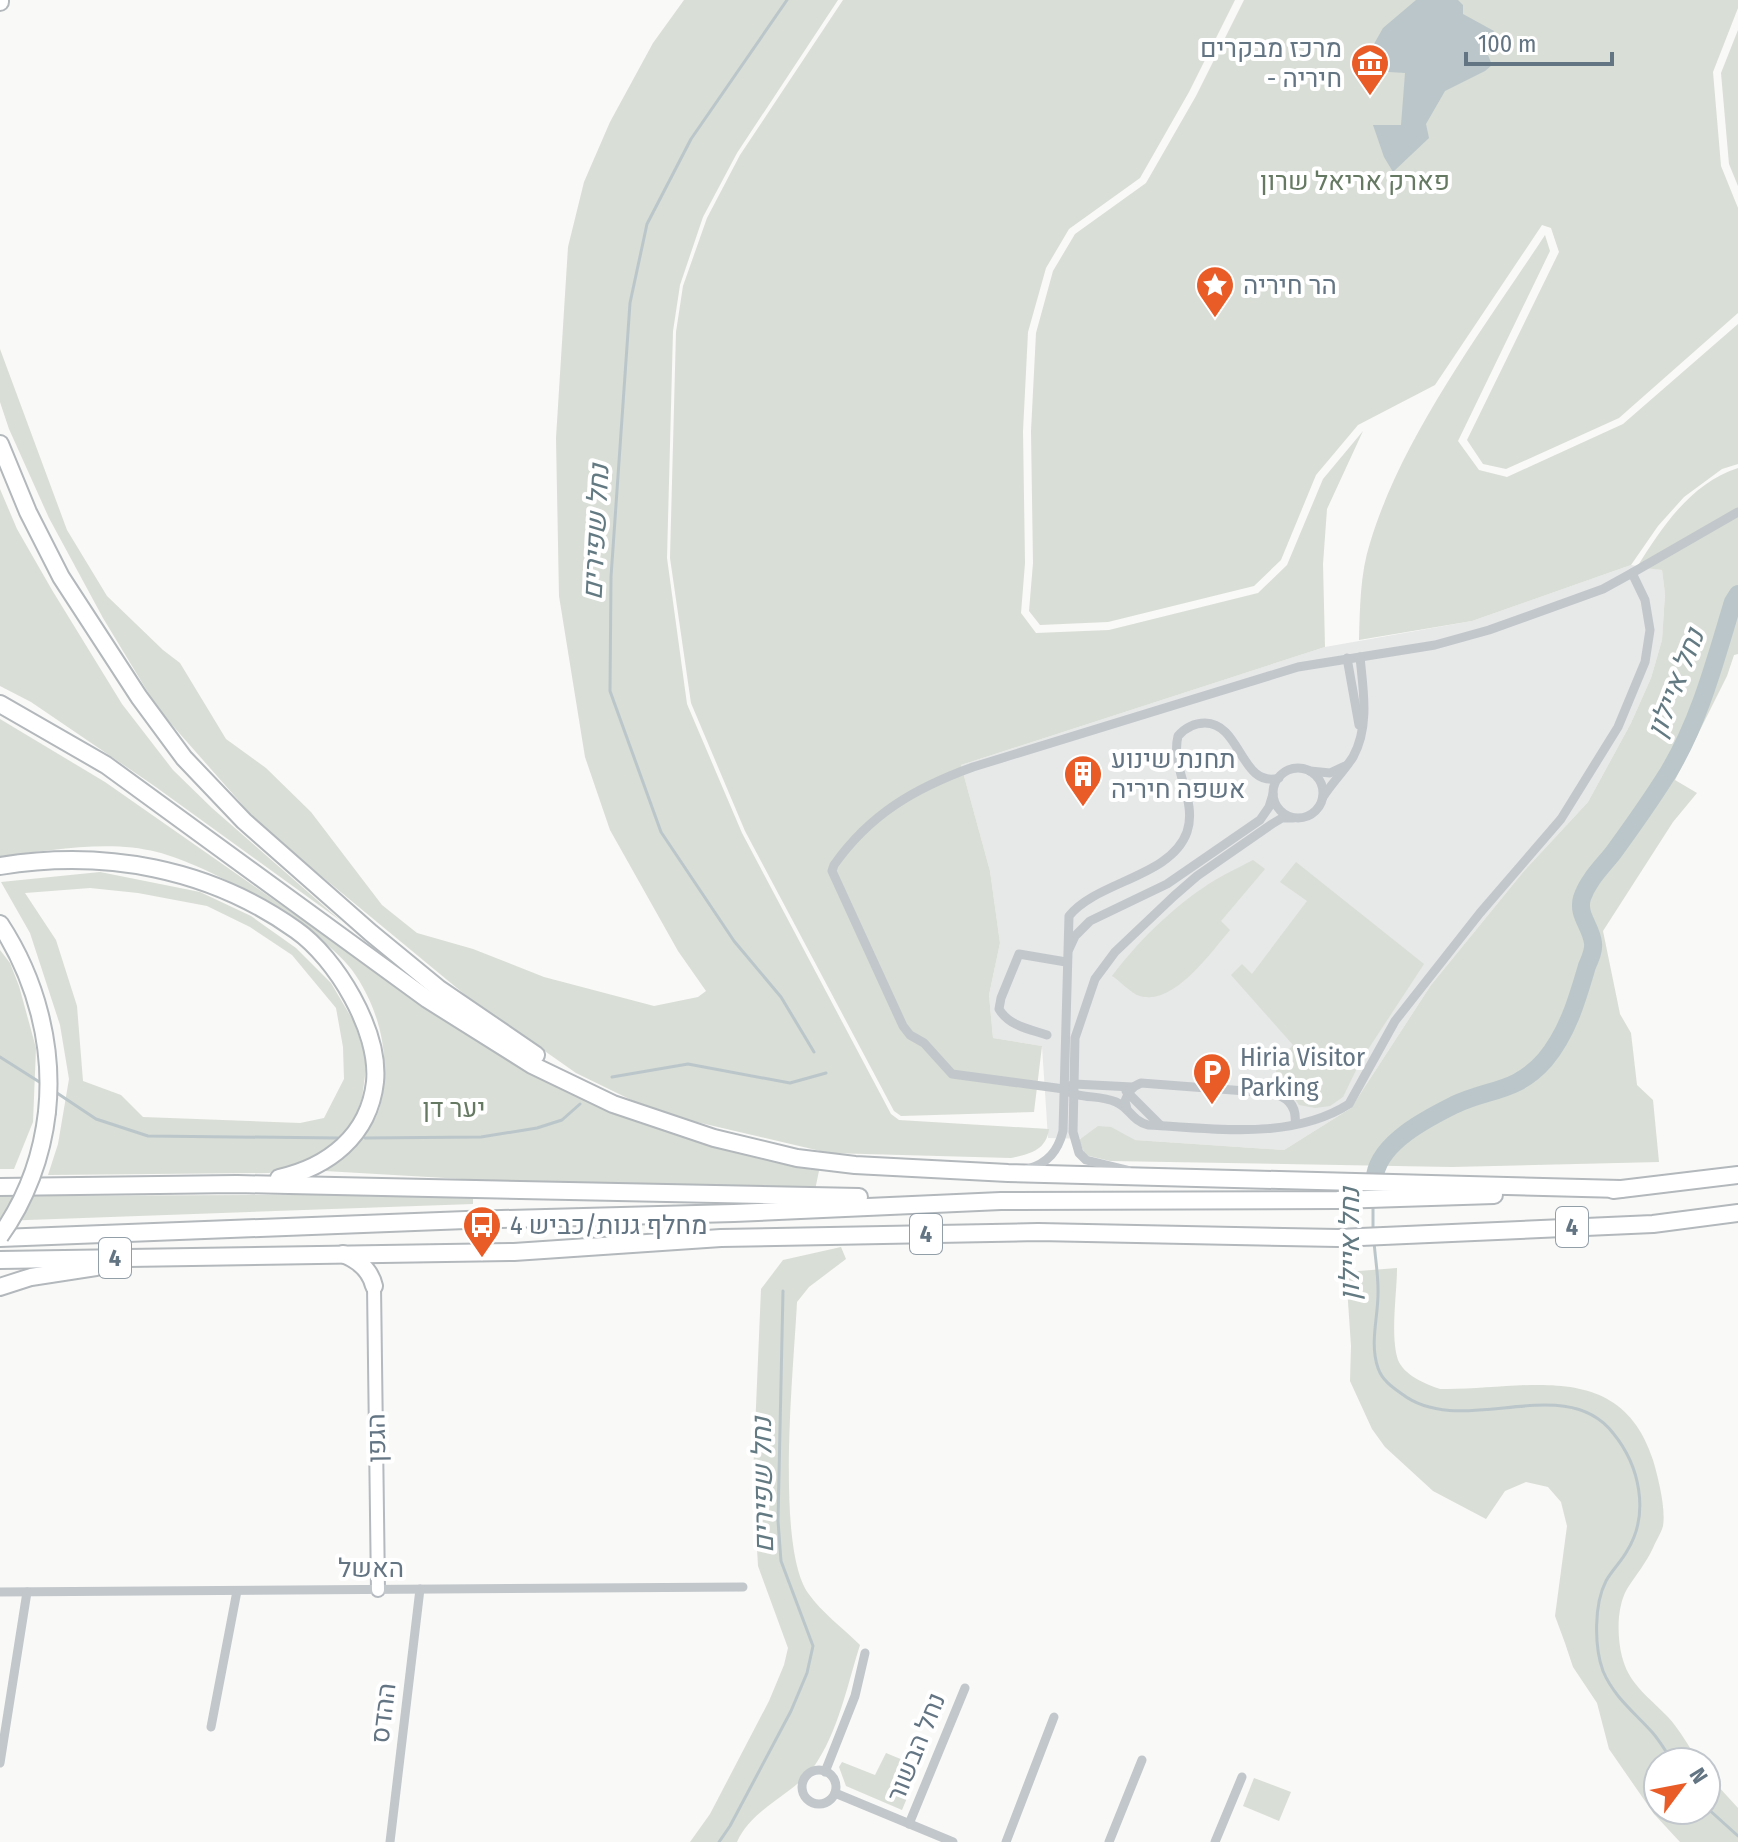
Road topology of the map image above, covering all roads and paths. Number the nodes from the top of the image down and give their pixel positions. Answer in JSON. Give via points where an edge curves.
{"nodes":[{"id":1,"x":0,"y":444,"type":"edge"},
{"id":2,"x":1738,"y":512,"type":"edge"},
{"id":3,"x":1632,"y":573,"type":"junction"},
{"id":4,"x":1360,"y":657,"type":"junction"},
{"id":5,"x":1347,"y":658,"type":"junction"},
{"id":6,"x":0,"y":704,"type":"edge"},
{"id":7,"x":1359,"y":743,"type":"junction"},
{"id":8,"x":1355,"y":754,"type":"junction"},
{"id":9,"x":1306,"y":770,"type":"junction"},
{"id":10,"x":1279,"y":778,"type":"junction"},
{"id":11,"x":1273,"y":794,"type":"junction"},
{"id":12,"x":1323,"y":797,"type":"junction"},
{"id":13,"x":1293,"y":818,"type":"junction"},
{"id":14,"x":0,"y":866,"type":"edge"},
{"id":15,"x":0,"y":924,"type":"edge"},
{"id":16,"x":1066,"y":960,"type":"junction"},
{"id":17,"x":1047,"y":1035,"type":"dead end"},
{"id":18,"x":1074,"y":1084,"type":"junction"},
{"id":19,"x":1064,"y":1089,"type":"junction"},
{"id":20,"x":1130,"y":1090,"type":"junction"},
{"id":21,"x":1074,"y":1096,"type":"junction"},
{"id":22,"x":611,"y":1103,"type":"junction"},
{"id":23,"x":1127,"y":1109,"type":"junction"},
{"id":24,"x":1295,"y":1124,"type":"junction"},
{"id":25,"x":1160,"y":1125,"type":"junction"},
{"id":26,"x":1008,"y":1173,"type":"junction"},
{"id":27,"x":1154,"y":1175,"type":"junction"},
{"id":28,"x":1738,"y":1175,"type":"edge"},
{"id":29,"x":237,"y":1184,"type":"junction"},
{"id":30,"x":0,"y":1187,"type":"edge"},
{"id":31,"x":1406,"y":1190,"type":"junction"},
{"id":32,"x":1001,"y":1201,"type":"junction"},
{"id":33,"x":1738,"y":1213,"type":"edge"},
{"id":34,"x":0,"y":1237,"type":"edge"},
{"id":35,"x":404,"y":1252,"type":"junction"},
{"id":36,"x":342,"y":1254,"type":"junction"},
{"id":37,"x":229,"y":1255,"type":"junction"},
{"id":38,"x":0,"y":1260,"type":"edge"},
{"id":39,"x":374,"y":1286,"type":"junction"},
{"id":40,"x":0,"y":1287,"type":"edge"},
{"id":41,"x":743,"y":1587,"type":"dead end"},
{"id":42,"x":420,"y":1589,"type":"junction"},
{"id":43,"x":378,"y":1590,"type":"junction"},
{"id":44,"x":237,"y":1591,"type":"junction"},
{"id":45,"x":0,"y":1592,"type":"edge"},
{"id":46,"x":27,"y":1592,"type":"junction"},
{"id":47,"x":865,"y":1653,"type":"dead end"},
{"id":48,"x":965,"y":1688,"type":"dead end"},
{"id":49,"x":1054,"y":1717,"type":"dead end"},
{"id":50,"x":211,"y":1727,"type":"dead end"},
{"id":51,"x":1142,"y":1760,"type":"dead end"},
{"id":52,"x":0,"y":1763,"type":"edge"},
{"id":53,"x":825,"y":1772,"type":"junction"},
{"id":54,"x":1242,"y":1777,"type":"dead end"},
{"id":55,"x":835,"y":1793,"type":"junction"},
{"id":56,"x":909,"y":1824,"type":"junction"},
{"id":57,"x":390,"y":1842,"type":"edge"},
{"id":58,"x":953,"y":1842,"type":"edge"},
{"id":59,"x":1006,"y":1842,"type":"edge"},
{"id":60,"x":1109,"y":1842,"type":"edge"},
{"id":61,"x":1215,"y":1842,"type":"edge"}],
"edges":[{"from":1,"to":22,"type":"highway","via":[[61,577],[139,697],[193,768],[244,821],[438,988]]},
{"from":2,"to":3,"type":"street"},
{"from":3,"to":4,"type":"street","via":[[1603,589],[1489,630]]},
{"from":3,"to":24,"type":"street","via":[[1648,613],[1645,662],[1601,758],[1561,819],[1395,1021],[1349,1104]]},
{"from":4,"to":5,"type":"street"},
{"from":4,"to":7,"type":"street","via":[[1364,704]]},
{"from":5,"to":7,"type":"street"},
{"from":5,"to":19,"type":"street","via":[[1298,667],[945,777],[881,814],[834,865],[835,879],[910,1035],[952,1074]]},
{"from":6,"to":22,"type":"highway","via":[[106,765],[427,999],[532,1065]]},
{"from":7,"to":8,"type":"street"},
{"from":8,"to":9,"type":"street","via":[[1339,770]]},
{"from":8,"to":12,"type":"street"},
{"from":9,"to":10,"type":"street","via":[[1291,770]]},
{"from":9,"to":12,"type":"street","via":[[1317,778]]},
{"from":10,"to":11,"type":"street"},
{"from":10,"to":16,"type":"street","via":[[1255,774],[1219,727],[1201,723],[1184,729],[1175,747],[1188,801],[1187,832],[1164,860],[1076,908],[1069,916]]},
{"from":11,"to":13,"type":"street","via":[[1279,809]]},
{"from":11,"to":16,"type":"street","via":[[1260,820],[1192,868],[1090,921],[1075,936]]},
{"from":12,"to":13,"type":"street","via":[[1313,813]]},
{"from":13,"to":18,"type":"street","via":[[1272,824],[1197,876],[1105,964],[1075,1038]]},
{"from":14,"to":29,"type":"highway","via":[[91,860],[149,865],[189,876],[250,901],[295,929],[336,970],[360,1015],[374,1063],[375,1082],[361,1122],[340,1150],[319,1165]]},
{"from":15,"to":34,"type":"highway","bridge":true,"via":[[38,1008],[50,1092],[40,1153]]},
{"from":16,"to":17,"type":"street","via":[[1019,954],[1001,998],[1004,1017]]},
{"from":16,"to":19,"type":"street"},
{"from":18,"to":19,"type":"street"},
{"from":18,"to":20,"type":"street"},
{"from":18,"to":21,"type":"street"},
{"from":19,"to":21,"type":"street"},
{"from":19,"to":26,"type":"street","via":[[1063,1131],[1055,1151],[1042,1165]]},
{"from":20,"to":23,"type":"street"},
{"from":20,"to":24,"type":"street","via":[[1152,1083],[1272,1093],[1292,1103]]},
{"from":20,"to":25,"type":"street"},
{"from":21,"to":23,"type":"street","via":[[1115,1101]]},
{"from":21,"to":27,"type":"street","via":[[1074,1142],[1086,1160]]},
{"from":22,"to":26,"type":"highway","via":[[714,1138],[797,1158]]},
{"from":23,"to":25,"type":"street","via":[[1137,1121]]},
{"from":24,"to":25,"type":"street","via":[[1270,1129]]},
{"from":26,"to":27,"type":"highway"},
{"from":27,"to":31,"type":"highway","via":[[1337,1180]]},
{"from":28,"to":31,"type":"highway","number":"4","via":[[1621,1189]]},
{"from":29,"to":30,"type":"highway"},
{"from":29,"to":32,"type":"highway"},
{"from":31,"to":32,"type":"highway","number":"4","via":[[1337,1200]]},
{"from":32,"to":34,"type":"highway","number":"4"},
{"from":33,"to":35,"type":"highway","number":"4","via":[[1653,1224],[1338,1238],[1023,1232]]},
{"from":35,"to":36,"type":"highway","number":"4"},
{"from":35,"to":39,"type":"highway","via":[[382,1266]]},
{"from":36,"to":37,"type":"highway","number":"4"},
{"from":36,"to":39,"type":"highway","via":[[362,1265]]},
{"from":37,"to":38,"type":"highway","number":"4"},
{"from":37,"to":40,"type":"highway","via":[[77,1269]]},
{"from":39,"to":43,"type":"street","name":"הגפן"},
{"from":41,"to":42,"type":"street","name":"האשל"},
{"from":42,"to":43,"type":"street","name":"האשל"},
{"from":42,"to":57,"type":"street","name":"ההדס"},
{"from":43,"to":44,"type":"street","name":"האשל"},
{"from":44,"to":46,"type":"street","name":"האשל"},
{"from":44,"to":50,"type":"street"},
{"from":45,"to":46,"type":"street","name":"האשל"},
{"from":46,"to":52,"type":"street"},
{"from":47,"to":53,"type":"street","via":[[855,1696]]},
{"from":48,"to":56,"type":"street","name":"נחל הבשור"},
{"from":49,"to":59,"type":"street"},
{"from":51,"to":60,"type":"street"},
{"from":53,"to":55,"type":"street","via":[[834,1779]]},
{"from":53,"to":55,"type":"street","via":[[816,1770],[805,1777],[802,1794],[821,1805]]},
{"from":54,"to":61,"type":"street"},
{"from":55,"to":56,"type":"street"},
{"from":56,"to":58,"type":"street"}]}
